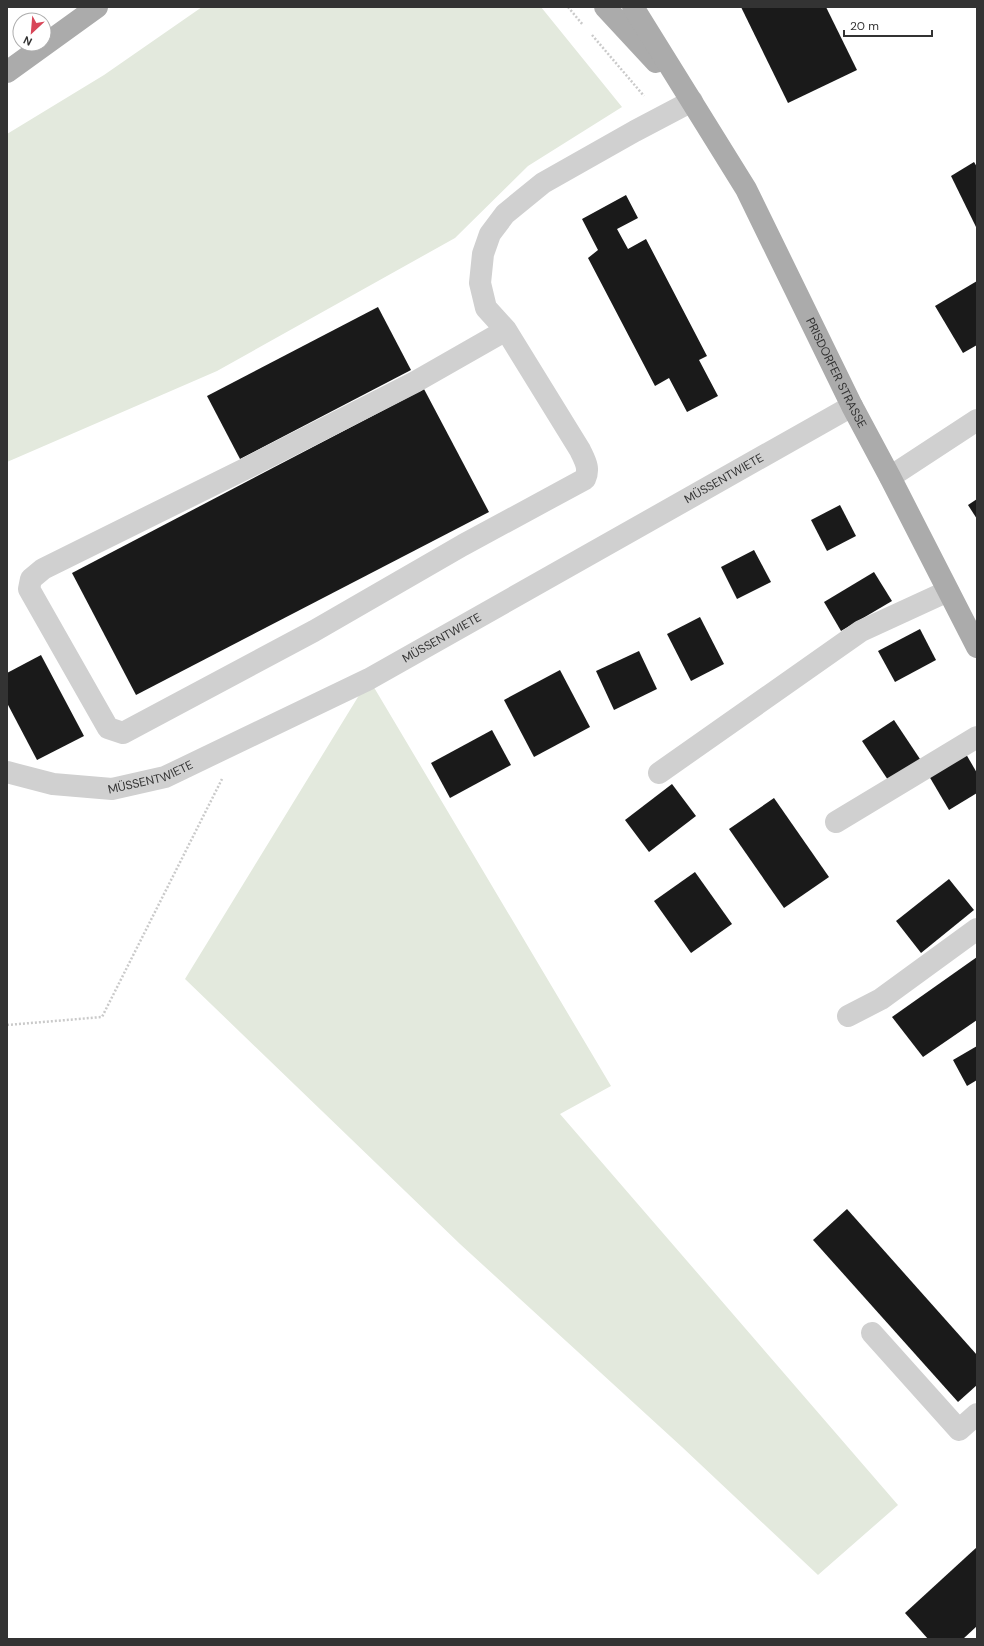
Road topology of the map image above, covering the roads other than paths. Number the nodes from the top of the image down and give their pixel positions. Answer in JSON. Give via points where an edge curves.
{"nodes":[{"id":1,"x":97,"y":7,"type":"edge"},
{"id":2,"x":605,"y":7,"type":"edge"},
{"id":3,"x":633,"y":7,"type":"edge"},
{"id":4,"x":7,"y":72,"type":"edge"},
{"id":5,"x":692,"y":101,"type":"junction"},
{"id":6,"x":506,"y":330,"type":"junction"},
{"id":7,"x":852,"y":406,"type":"junction"},
{"id":8,"x":977,"y":420,"type":"edge"},
{"id":9,"x":890,"y":477,"type":"junction"},
{"id":10,"x":948,"y":591,"type":"junction"},
{"id":11,"x":977,"y":647,"type":"edge"},
{"id":12,"x":977,"y":737,"type":"edge"},
{"id":13,"x":7,"y":772,"type":"edge"},
{"id":14,"x":659,"y":773,"type":"dead end"},
{"id":15,"x":836,"y":822,"type":"dead end"},
{"id":16,"x":977,"y":929,"type":"edge"},
{"id":17,"x":848,"y":1016,"type":"dead end"},
{"id":18,"x":872,"y":1333,"type":"dead end"},
{"id":19,"x":977,"y":1414,"type":"edge"}],
"edges":[{"from":1,"to":4,"type":"main road"},
{"from":2,"to":5,"type":"main road","name":"PRISDORFER STRASSE"},
{"from":3,"to":5,"type":"main road","name":"PRISDORFER STRASSE"},
{"from":5,"to":6,"type":"street","via":[[543,184],[505,214],[490,234],[483,254],[480,283],[486,308]]},
{"from":5,"to":7,"type":"main road","name":"PRISDORFER STRASSE","via":[[746,189]]},
{"from":6,"to":6,"type":"street","via":[[415,382],[43,569],[31,579],[29,589],[108,728],[123,733],[314,631],[463,545],[585,479],[587,465]]},
{"from":7,"to":9,"type":"main road","name":"PRISDORFER STRASSE"},
{"from":7,"to":13,"type":"street","name":"MÜSSENTWIETE","via":[[368,679],[165,777],[112,789],[53,784]]},
{"from":8,"to":9,"type":"street"},
{"from":9,"to":10,"type":"main road","name":"PRISDORFER STRASSE"},
{"from":10,"to":11,"type":"main road","name":"PRISDORFER STRASSE"},
{"from":10,"to":14,"type":"street","via":[[861,631]]},
{"from":12,"to":15,"type":"street"},
{"from":16,"to":17,"type":"street","via":[[881,999]]},
{"from":18,"to":19,"type":"street","via":[[959,1430]]}]}
